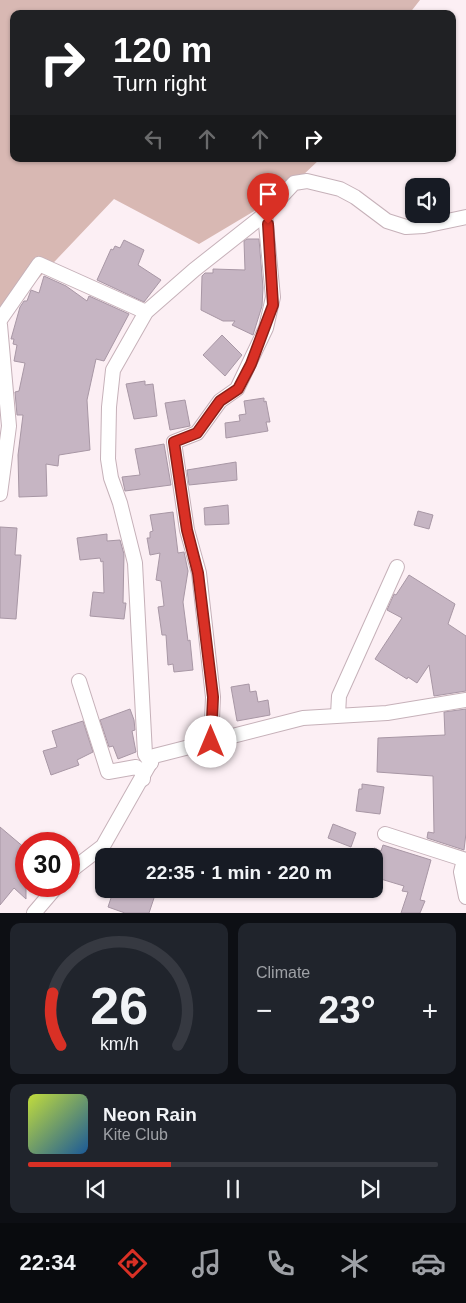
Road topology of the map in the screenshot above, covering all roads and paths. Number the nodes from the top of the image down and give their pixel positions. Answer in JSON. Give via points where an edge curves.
{"nodes":[{"id":1,"x":265,"y":214,"type":"junction"},
{"id":2,"x":466,"y":216,"type":"edge"},
{"id":3,"x":146,"y":312,"type":"junction"},
{"id":4,"x":0,"y":320,"type":"edge"},
{"id":5,"x":0,"y":325,"type":"edge"},
{"id":6,"x":0,"y":494,"type":"edge"},
{"id":7,"x":397,"y":567,"type":"dead end"},
{"id":8,"x":79,"y":681,"type":"dead end"},
{"id":9,"x":466,"y":700,"type":"edge"},
{"id":10,"x":338,"y":715,"type":"junction"},
{"id":11,"x":211,"y":742,"type":"junction"},
{"id":12,"x":151,"y":764,"type":"junction"},
{"id":13,"x":143,"y":780,"type":"junction"},
{"id":14,"x":385,"y":834,"type":"dead end"},
{"id":15,"x":465,"y":860,"type":"edge"},
{"id":16,"x":80,"y":864,"type":"edge"},
{"id":17,"x":48,"y":897,"type":"edge"},
{"id":18,"x":466,"y":897,"type":"edge"},
{"id":19,"x":34,"y":913,"type":"edge"}],
"edges":[{"from":1,"to":2,"type":"street","via":[[294,183],[307,180],[350,194],[387,221],[406,227]]},
{"from":1,"to":3,"type":"street"},
{"from":1,"to":11,"type":"street","via":[[273,297],[266,328],[238,389],[220,401],[197,433],[174,442],[187,530],[198,573],[213,697]]},
{"from":3,"to":4,"type":"street","via":[[39,264]]},
{"from":3,"to":12,"type":"street","via":[[113,370],[108,459],[110,478],[120,503],[135,563],[146,754]]},
{"from":5,"to":6,"type":"street","via":[[9,426]]},
{"from":7,"to":10,"type":"street","via":[[339,696]]},
{"from":8,"to":13,"type":"street","via":[[108,772],[136,767],[143,772]]},
{"from":9,"to":10,"type":"street","via":[[403,712]]},
{"from":10,"to":11,"type":"street","via":[[304,718]]},
{"from":11,"to":12,"type":"street","via":[[154,756]]},
{"from":12,"to":13,"type":"street"},
{"from":13,"to":16,"type":"street","via":[[103,846]]},
{"from":14,"to":15,"type":"street"},
{"from":15,"to":18,"type":"street","via":[[461,872]]},
{"from":17,"to":19,"type":"street"}]}
